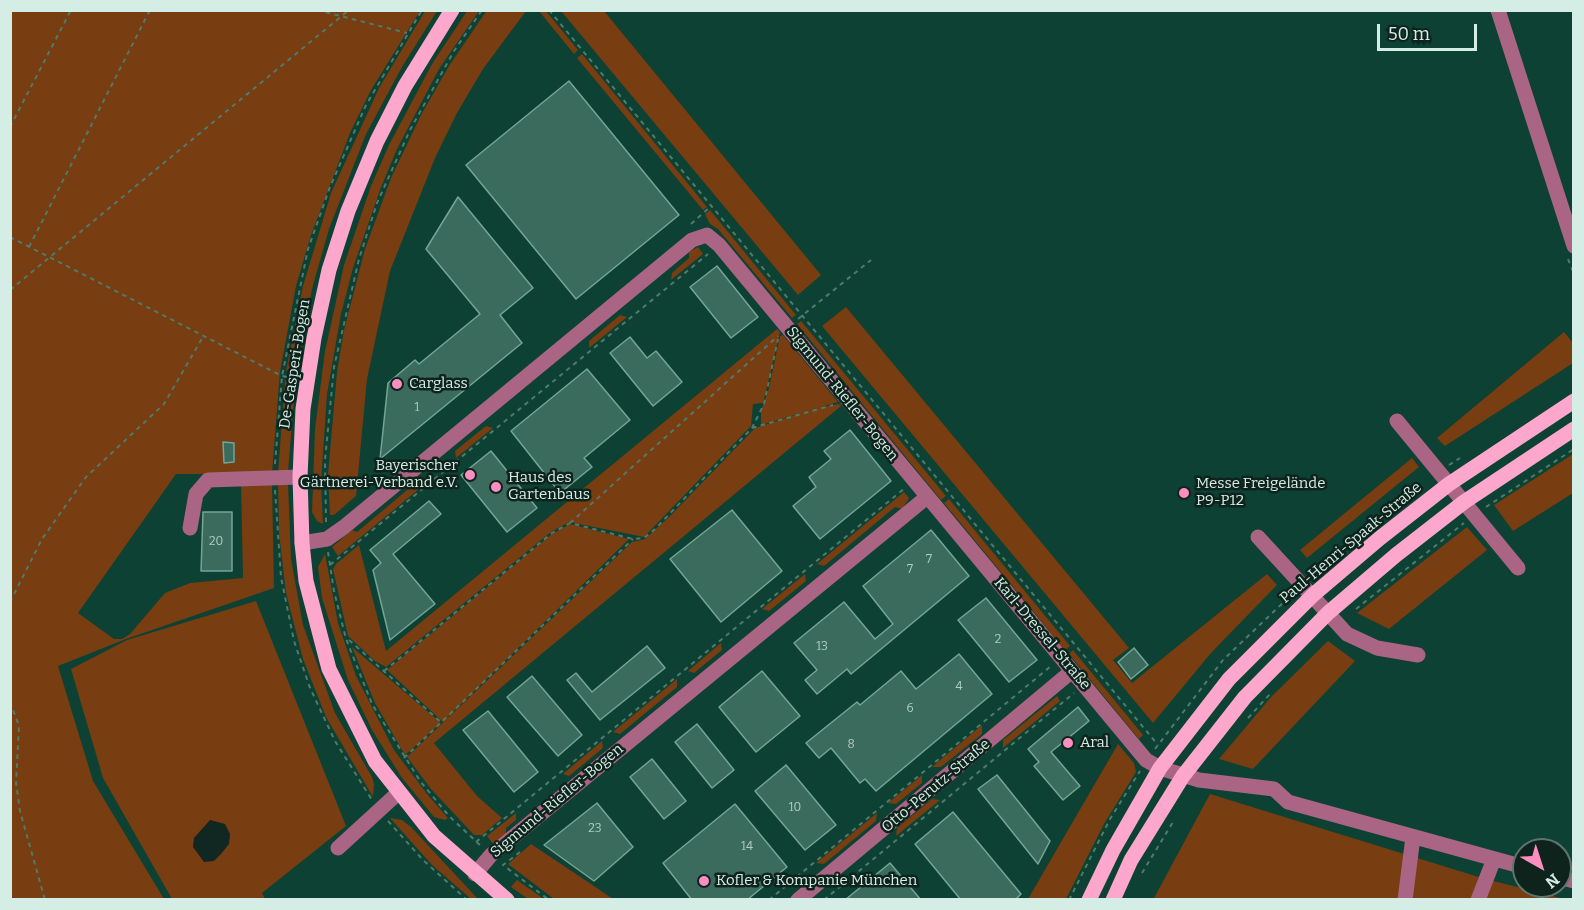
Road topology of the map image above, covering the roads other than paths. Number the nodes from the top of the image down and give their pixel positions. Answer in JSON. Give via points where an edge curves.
{"nodes":[{"id":1,"x":452,"y":10,"type":"edge"},
{"id":2,"x":1498,"y":10,"type":"edge"},
{"id":3,"x":1574,"y":246,"type":"edge"},
{"id":4,"x":1574,"y":401,"type":"edge"},
{"id":5,"x":1397,"y":421,"type":"dead end"},
{"id":6,"x":1574,"y":429,"type":"edge"},
{"id":7,"x":300,"y":477,"type":"junction"},
{"id":8,"x":1449,"y":484,"type":"junction"},
{"id":9,"x":927,"y":497,"type":"junction"},
{"id":10,"x":1464,"y":502,"type":"junction"},
{"id":11,"x":190,"y":528,"type":"dead end"},
{"id":12,"x":1258,"y":537,"type":"dead end"},
{"id":13,"x":302,"y":543,"type":"junction"},
{"id":14,"x":1518,"y":568,"type":"dead end"},
{"id":15,"x":1312,"y":595,"type":"junction"},
{"id":16,"x":1333,"y":618,"type":"junction"},
{"id":17,"x":1418,"y":655,"type":"dead end"},
{"id":18,"x":1072,"y":671,"type":"junction"},
{"id":19,"x":1160,"y":768,"type":"junction"},
{"id":20,"x":1183,"y":776,"type":"junction"},
{"id":21,"x":398,"y":793,"type":"junction"},
{"id":22,"x":1413,"y":837,"type":"junction"},
{"id":23,"x":338,"y":848,"type":"dead end"},
{"id":24,"x":1494,"y":859,"type":"junction"},
{"id":25,"x":1512,"y":864,"type":"edge"},
{"id":26,"x":475,"y":874,"type":"junction"},
{"id":27,"x":507,"y":900,"type":"edge"},
{"id":28,"x":798,"y":900,"type":"edge"},
{"id":29,"x":1089,"y":900,"type":"edge"},
{"id":30,"x":1113,"y":900,"type":"edge"},
{"id":31,"x":1405,"y":900,"type":"edge"},
{"id":32,"x":1478,"y":900,"type":"edge"}],
"edges":[{"from":1,"to":7,"type":"main road","name":"De-Gasperi-Bogen","via":[[376,141],[348,211],[329,270],[308,380]]},
{"from":2,"to":3,"type":"street"},
{"from":4,"to":8,"type":"main road","name":"Paul-Henri-Spaak-Straße"},
{"from":5,"to":8,"type":"street"},
{"from":6,"to":10,"type":"main road"},
{"from":7,"to":11,"type":"street","via":[[208,480],[196,494]]},
{"from":7,"to":13,"type":"main road","name":"De-Gasperi-Bogen"},
{"from":8,"to":10,"type":"street"},
{"from":8,"to":15,"type":"main road","name":"Paul-Henri-Spaak-Straße"},
{"from":9,"to":13,"type":"street","name":"Sigmund-Riefler-Bogen","via":[[707,235],[692,240],[327,539]]},
{"from":9,"to":18,"type":"street","name":"Karl-Dressel-Straße"},
{"from":9,"to":26,"type":"street","name":"Sigmund-Riefler-Bogen","via":[[506,843]]},
{"from":10,"to":14,"type":"street"},
{"from":10,"to":16,"type":"main road","via":[[1396,555]]},
{"from":12,"to":15,"type":"street"},
{"from":13,"to":21,"type":"main road","name":"De-Gasperi-Bogen","via":[[311,604],[328,669],[358,732]]},
{"from":15,"to":16,"type":"street"},
{"from":15,"to":19,"type":"main road","name":"Paul-Henri-Spaak-Straße","via":[[1229,680]]},
{"from":16,"to":17,"type":"street","via":[[1356,640],[1395,653]]},
{"from":16,"to":20,"type":"main road","via":[[1245,697]]},
{"from":18,"to":19,"type":"street","name":"Karl-Dressel-Straße","via":[[1146,760]]},
{"from":18,"to":28,"type":"street","name":"Otto-Perutz-Straße"},
{"from":19,"to":20,"type":"street"},
{"from":19,"to":29,"type":"main road","name":"Paul-Henri-Spaak-Straße","via":[[1113,849]]},
{"from":20,"to":22,"type":"street","via":[[1274,789],[1288,802]]},
{"from":20,"to":30,"type":"main road","via":[[1131,860]]},
{"from":21,"to":23,"type":"street"},
{"from":21,"to":26,"type":"main road","name":"De-Gasperi-Bogen","via":[[434,836]]},
{"from":22,"to":24,"type":"street"},
{"from":22,"to":31,"type":"street"},
{"from":24,"to":25,"type":"street"},
{"from":24,"to":32,"type":"street"},
{"from":26,"to":27,"type":"main road","name":"De-Gasperi-Bogen"}]}
